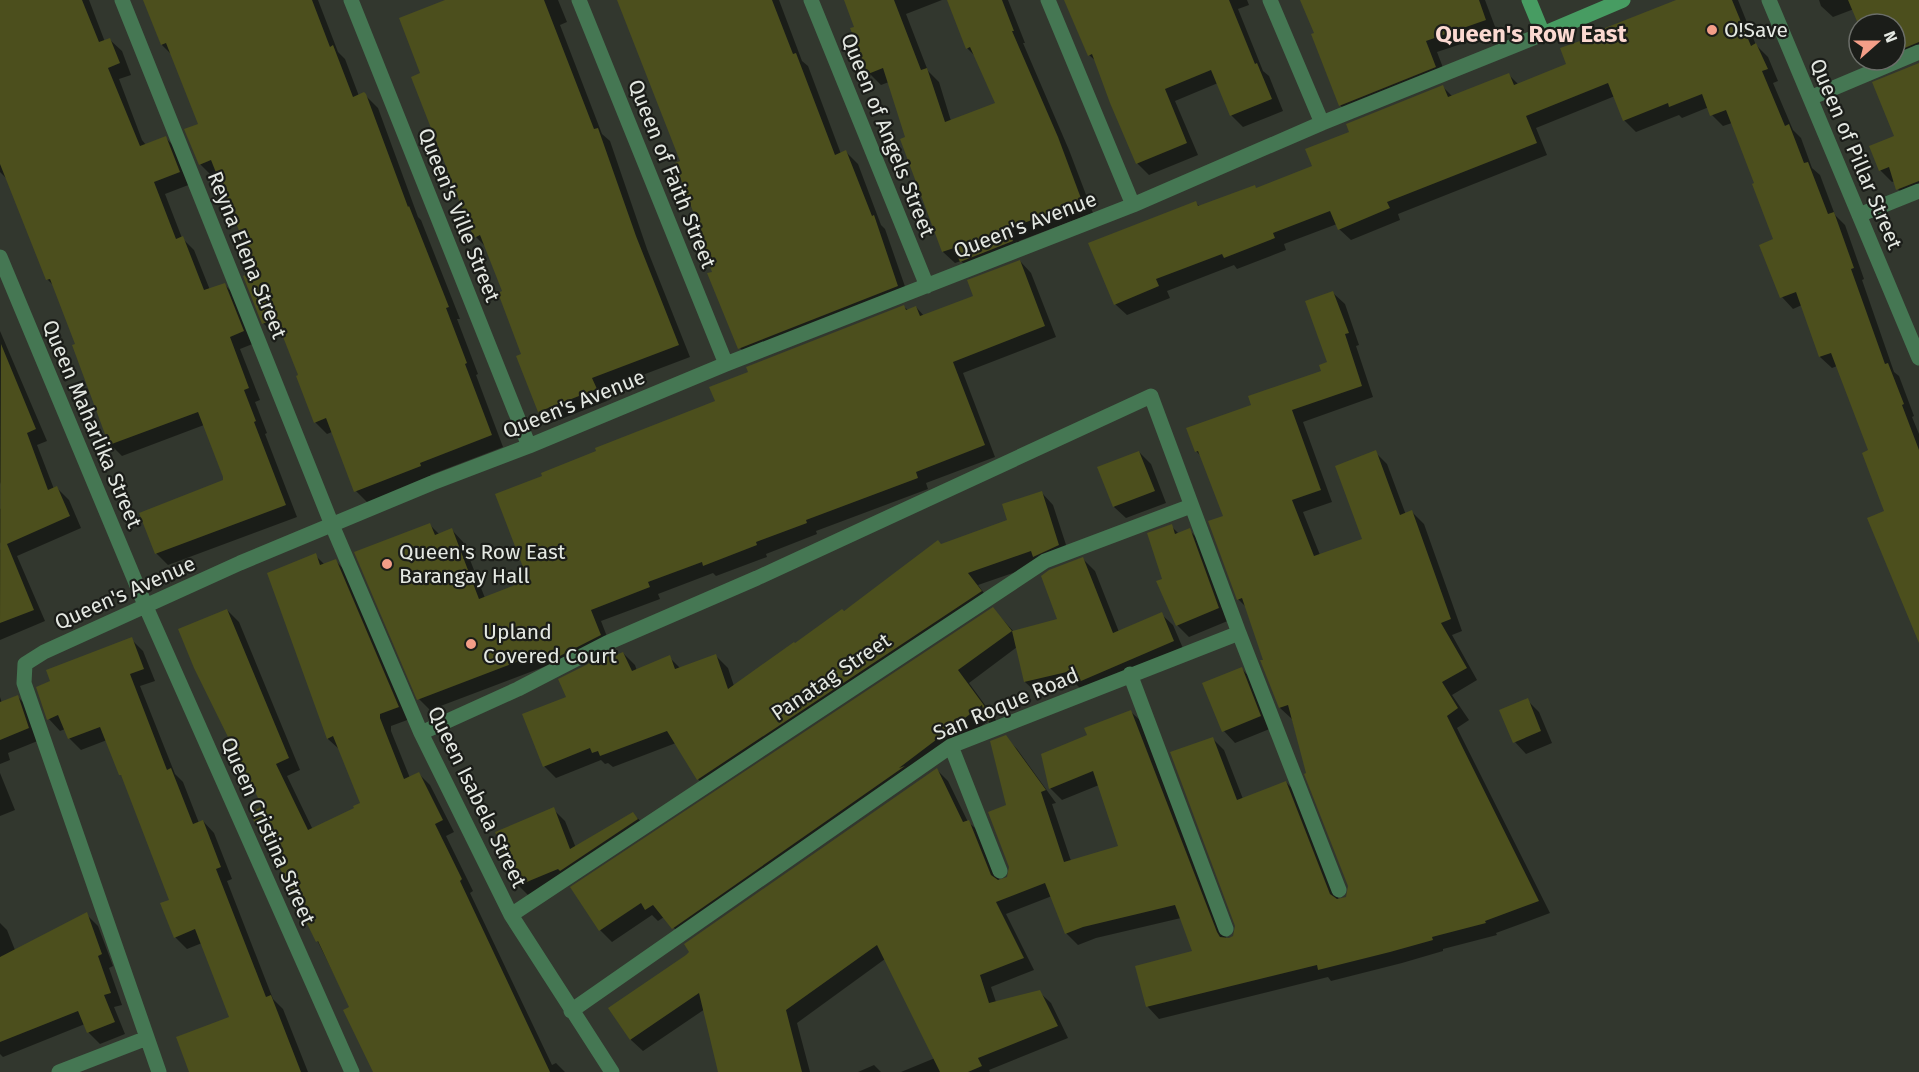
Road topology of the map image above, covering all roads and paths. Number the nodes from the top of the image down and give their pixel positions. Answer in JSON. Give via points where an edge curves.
{"nodes":[{"id":1,"x":122,"y":0,"type":"edge"},
{"id":2,"x":351,"y":0,"type":"edge"},
{"id":3,"x":579,"y":0,"type":"edge"},
{"id":4,"x":811,"y":0,"type":"edge"},
{"id":5,"x":1048,"y":0,"type":"edge"},
{"id":6,"x":1270,"y":0,"type":"edge"},
{"id":7,"x":1529,"y":0,"type":"edge"},
{"id":8,"x":1623,"y":0,"type":"edge"},
{"id":9,"x":1769,"y":0,"type":"edge"},
{"id":10,"x":1543,"y":34,"type":"junction"},
{"id":11,"x":1919,"y":52,"type":"edge"},
{"id":12,"x":1810,"y":98,"type":"junction"},
{"id":13,"x":1322,"y":123,"type":"junction"},
{"id":14,"x":1919,"y":192,"type":"edge"},
{"id":15,"x":1133,"y":205,"type":"junction"},
{"id":16,"x":1859,"y":215,"type":"junction"},
{"id":17,"x":0,"y":257,"type":"edge"},
{"id":18,"x":927,"y":286,"type":"junction"},
{"id":19,"x":1918,"y":351,"type":"edge"},
{"id":20,"x":726,"y":364,"type":"junction"},
{"id":21,"x":529,"y":446,"type":"junction"},
{"id":22,"x":1191,"y":506,"type":"junction"},
{"id":23,"x":332,"y":525,"type":"junction"},
{"id":24,"x":146,"y":607,"type":"junction"},
{"id":25,"x":1239,"y":633,"type":"junction"},
{"id":26,"x":1130,"y":674,"type":"junction"},
{"id":27,"x":421,"y":732,"type":"junction"},
{"id":28,"x":951,"y":746,"type":"junction"},
{"id":29,"x":1000,"y":871,"type":"dead end"},
{"id":30,"x":1339,"y":890,"type":"dead end"},
{"id":31,"x":511,"y":915,"type":"junction"},
{"id":32,"x":1226,"y":929,"type":"dead end"},
{"id":33,"x":571,"y":1011,"type":"junction"},
{"id":34,"x":147,"y":1038,"type":"junction"},
{"id":35,"x":59,"y":1072,"type":"edge"},
{"id":36,"x":159,"y":1072,"type":"edge"},
{"id":37,"x":352,"y":1072,"type":"edge"},
{"id":38,"x":612,"y":1072,"type":"edge"}],
"edges":[{"from":1,"to":23,"type":"street","name":"Reyna Elena Street"},
{"from":2,"to":21,"type":"street","name":"Queen's Ville Street"},
{"from":3,"to":20,"type":"street","name":"Queen of Faith Street"},
{"from":4,"to":18,"type":"street","name":"Queen of Angels Street"},
{"from":5,"to":15,"type":"street"},
{"from":6,"to":13,"type":"street"},
{"from":7,"to":10,"type":"street"},
{"from":8,"to":10,"type":"street","name":"Queen's Avenue"},
{"from":9,"to":12,"type":"street","name":"Queen of Pillar Street"},
{"from":10,"to":13,"type":"street","name":"Queen's Avenue"},
{"from":11,"to":12,"type":"street"},
{"from":12,"to":16,"type":"street","name":"Queen of Pillar Street"},
{"from":13,"to":15,"type":"street","name":"Queen's Avenue"},
{"from":14,"to":16,"type":"street"},
{"from":15,"to":18,"type":"street","name":"Queen's Avenue"},
{"from":16,"to":19,"type":"street","name":"Queen of Pillar Street"},
{"from":17,"to":24,"type":"street","name":"Queen Maharlika Street"},
{"from":18,"to":20,"type":"street","name":"Queen's Avenue"},
{"from":20,"to":21,"type":"street","name":"Queen's Avenue"},
{"from":21,"to":23,"type":"street","name":"Queen's Avenue"},
{"from":22,"to":25,"type":"street"},
{"from":22,"to":27,"type":"street","via":[[1151,396],[607,643],[518,689]]},
{"from":22,"to":31,"type":"street","name":"Panatag Street","via":[[1045,561]]},
{"from":23,"to":24,"type":"street","name":"Queen's Avenue"},
{"from":23,"to":27,"type":"street","name":"Queen Isabela Street"},
{"from":24,"to":34,"type":"street","name":"Queen's Avenue","via":[[44,652],[25,664],[24,684]]},
{"from":24,"to":37,"type":"street","name":"Queen Cristina Street"},
{"from":25,"to":26,"type":"street","name":"San Roque Road"},
{"from":25,"to":30,"type":"street"},
{"from":26,"to":28,"type":"street","name":"San Roque Road"},
{"from":26,"to":32,"type":"street"},
{"from":27,"to":31,"type":"street","name":"Queen Isabela Street"},
{"from":28,"to":29,"type":"street"},
{"from":28,"to":33,"type":"street","name":"San Roque Road"},
{"from":31,"to":33,"type":"street","name":"Queen Isabela Street"},
{"from":33,"to":38,"type":"street","name":"Queen Isabela Street"},
{"from":34,"to":35,"type":"street"},
{"from":34,"to":36,"type":"street","name":"Queen's Avenue"}]}
